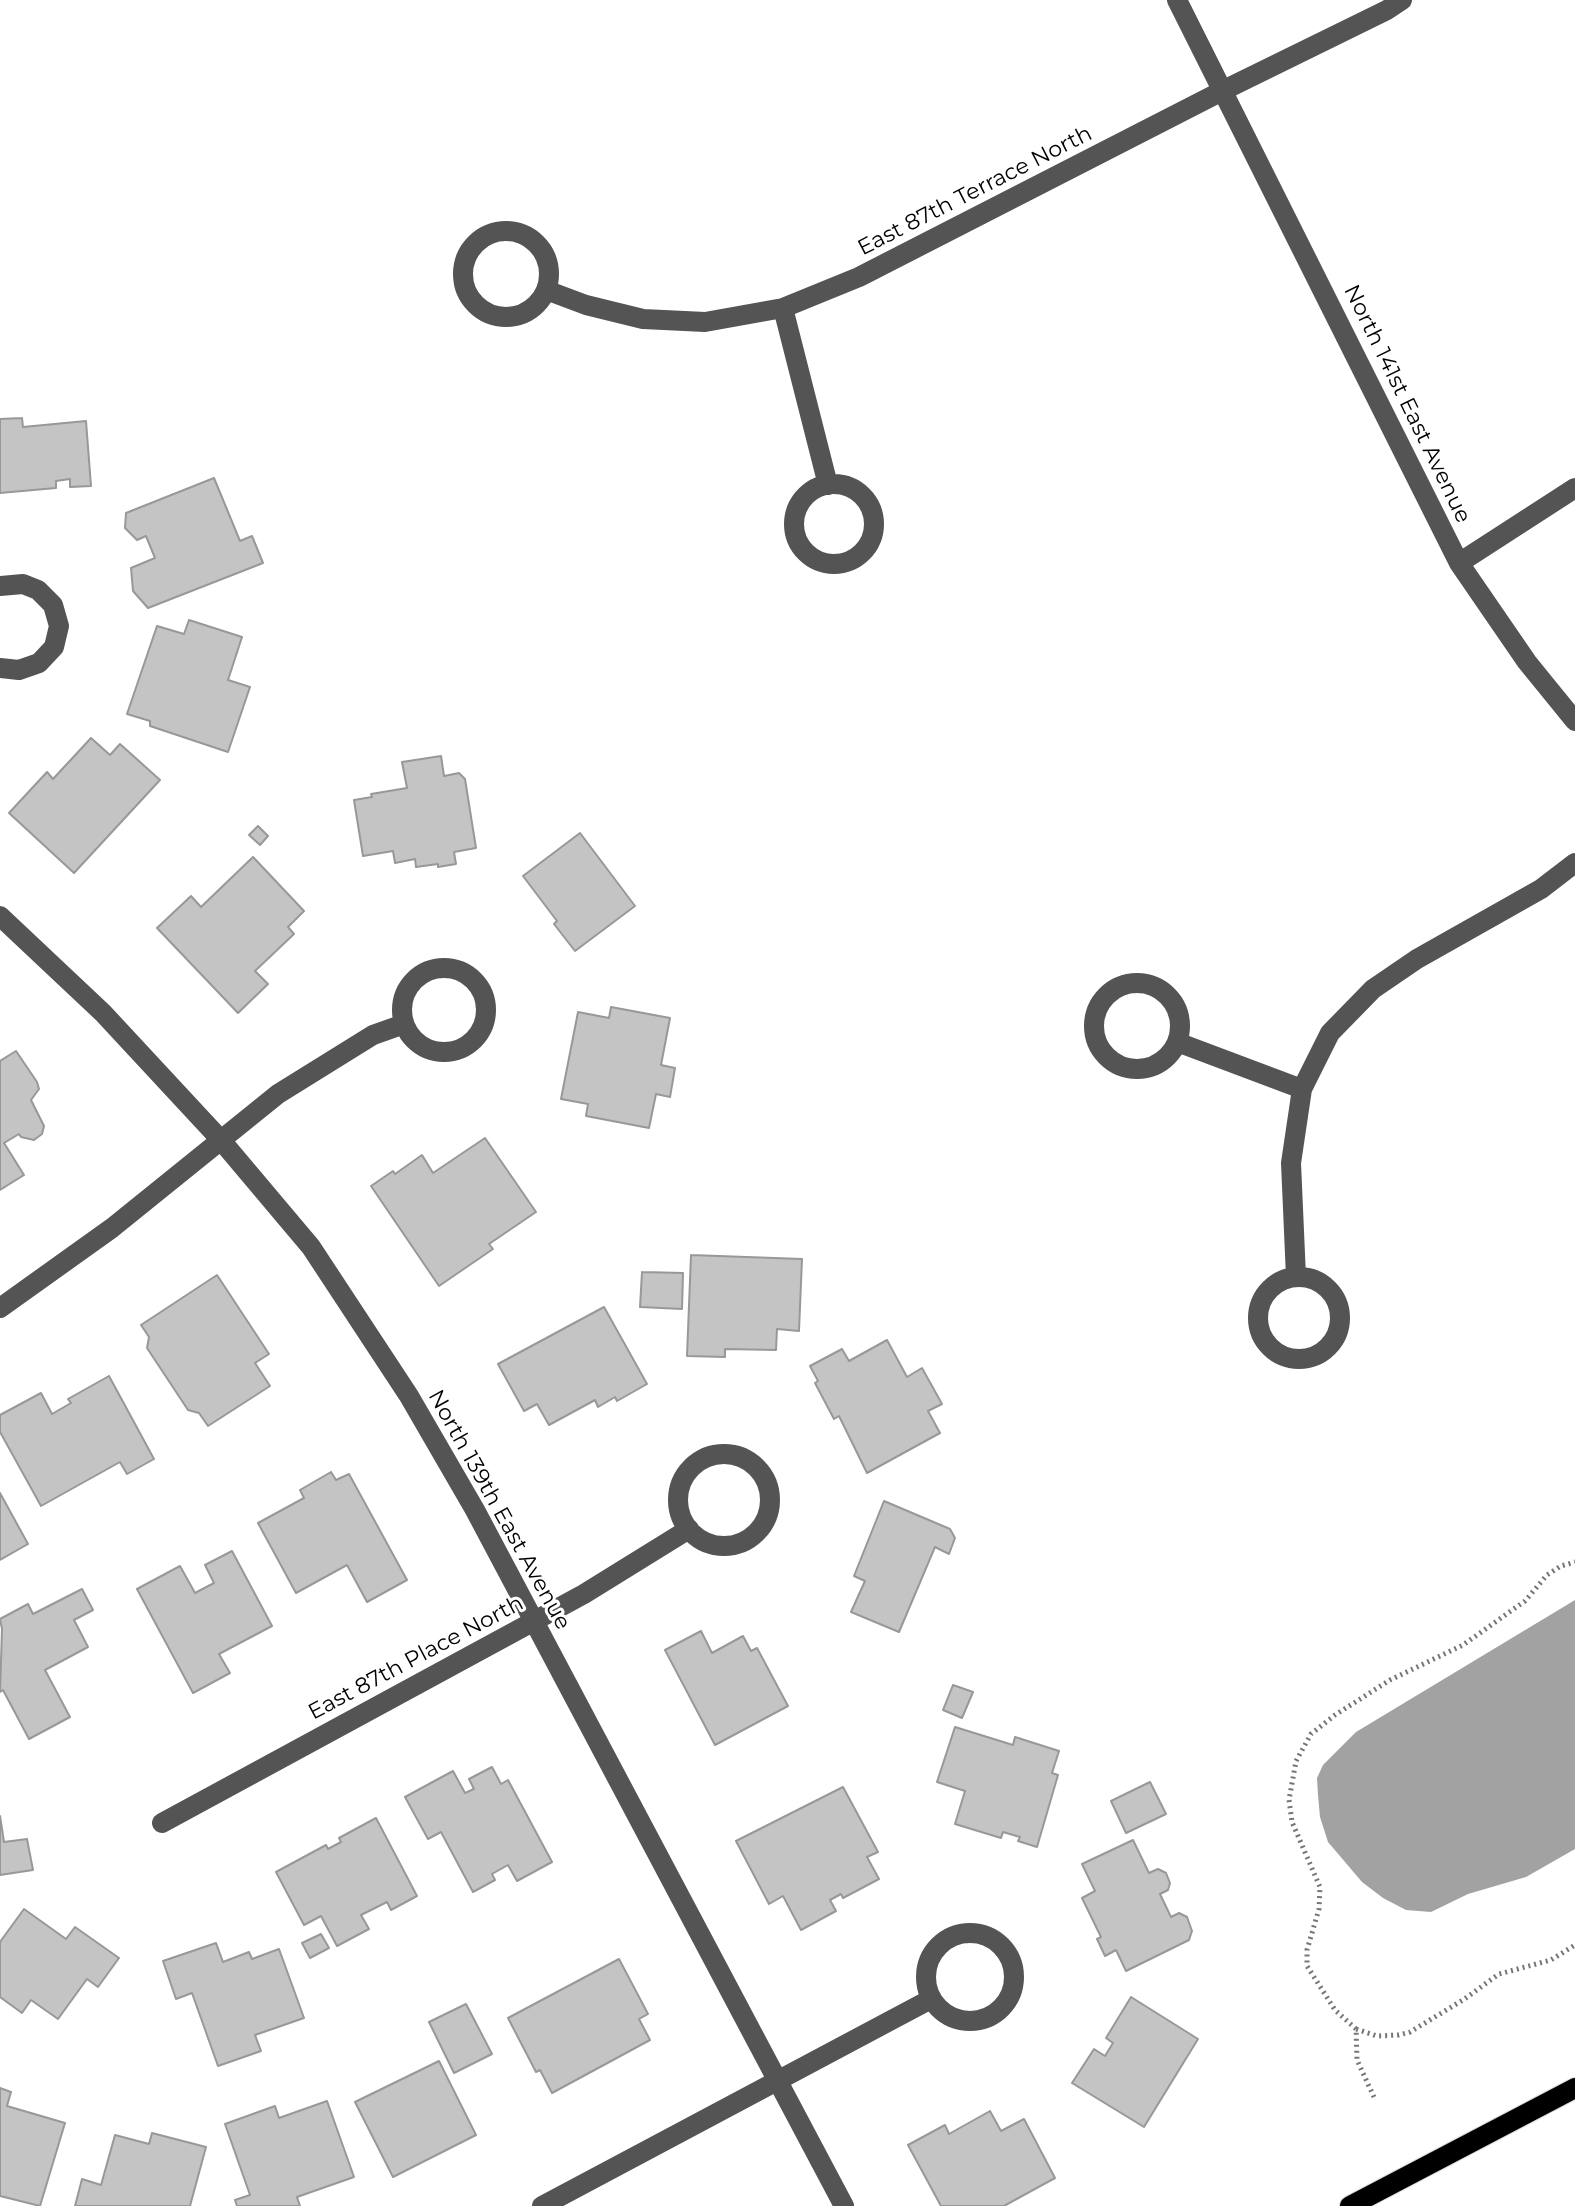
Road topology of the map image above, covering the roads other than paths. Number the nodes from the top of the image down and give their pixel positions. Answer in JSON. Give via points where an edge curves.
{"nodes":[{"id":1,"x":1177,"y":0,"type":"edge"},
{"id":2,"x":1402,"y":0,"type":"edge"},
{"id":3,"x":1224,"y":90,"type":"junction"},
{"id":4,"x":546,"y":290,"type":"junction"},
{"id":5,"x":783,"y":308,"type":"junction"},
{"id":6,"x":828,"y":485,"type":"junction"},
{"id":7,"x":1575,"y":488,"type":"edge"},
{"id":8,"x":1459,"y":563,"type":"junction"},
{"id":9,"x":0,"y":586,"type":"edge"},
{"id":10,"x":0,"y":668,"type":"edge"},
{"id":11,"x":1575,"y":721,"type":"edge"},
{"id":12,"x":1575,"y":863,"type":"edge"},
{"id":13,"x":0,"y":916,"type":"edge"},
{"id":14,"x":404,"y":1024,"type":"junction"},
{"id":15,"x":1177,"y":1042,"type":"junction"},
{"id":16,"x":1302,"y":1089,"type":"junction"},
{"id":17,"x":220,"y":1139,"type":"junction"},
{"id":18,"x":1296,"y":1277,"type":"junction"},
{"id":19,"x":0,"y":1308,"type":"edge"},
{"id":20,"x":689,"y":1529,"type":"junction"},
{"id":21,"x":534,"y":1621,"type":"junction"},
{"id":22,"x":162,"y":1823,"type":"dead end"},
{"id":23,"x":931,"y":1999,"type":"junction"},
{"id":24,"x":777,"y":2082,"type":"junction"},
{"id":25,"x":1575,"y":2088,"type":"edge"},
{"id":26,"x":542,"y":2206,"type":"edge"},
{"id":27,"x":844,"y":2206,"type":"edge"},
{"id":28,"x":1350,"y":2206,"type":"edge"}],
"edges":[{"from":1,"to":3,"type":"street","name":"North 141st East Avenue"},
{"from":2,"to":3,"type":"street","name":"East 87th Terrace North"},
{"from":3,"to":5,"type":"street","name":"East 87th Terrace North","via":[[859,277]]},
{"from":3,"to":8,"type":"street","name":"North 141st East Avenue"},
{"from":4,"to":4,"type":"street","via":[[545,255],[521,234],[490,235],[467,257],[467,294],[496,317],[527,312]]},
{"from":4,"to":5,"type":"street","name":"East 87th Terrace North","via":[[643,319],[705,322]]},
{"from":5,"to":6,"type":"street"},
{"from":6,"to":6,"type":"street","via":[[803,500],[795,533],[807,554],[840,564],[866,549],[874,516],[857,491]]},
{"from":7,"to":8,"type":"street"},
{"from":8,"to":11,"type":"street","name":"North 141st East Avenue"},
{"from":9,"to":10,"type":"street","via":[[23,584],[38,590],[53,605],[59,626],[54,647],[39,663],[19,670]]},
{"from":12,"to":16,"type":"street","via":[[1541,889],[1373,989],[1330,1033]]},
{"from":13,"to":17,"type":"street","name":"North 139th East Avenue","via":[[103,1013]]},
{"from":14,"to":14,"type":"street","via":[[424,1047],[455,1051],[480,1032],[486,1001],[480,986],[464,972],[432,968],[408,987],[401,1008]]},
{"from":14,"to":17,"type":"street","via":[[373,1035],[278,1094]]},
{"from":15,"to":15,"type":"street","via":[[1176,1010],[1155,987],[1118,988],[1096,1011],[1097,1043],[1119,1066],[1155,1065]]},
{"from":15,"to":16,"type":"street"},
{"from":16,"to":18,"type":"street","via":[[1291,1163]]},
{"from":17,"to":19,"type":"street","via":[[112,1228]]},
{"from":17,"to":21,"type":"street","name":"North 139th East Avenue","via":[[311,1247],[409,1396]]},
{"from":18,"to":18,"type":"street","via":[[1279,1282],[1263,1296],[1257,1321],[1270,1349],[1299,1360],[1327,1348],[1338,1331],[1340,1315],[1327,1288]]},
{"from":20,"to":20,"type":"street","via":[[718,1545],[751,1536],[770,1502],[759,1470],[729,1454],[697,1463],[679,1491],[679,1508]]},
{"from":20,"to":21,"type":"street","name":"East 87th Place North"},
{"from":21,"to":22,"type":"street","name":"East 87th Place North"},
{"from":21,"to":24,"type":"street","name":"North 139th East Avenue"},
{"from":23,"to":23,"type":"street","via":[[958,2020],[980,2021],[995,2014],[1014,1987],[1009,1955],[993,1939],[977,1933],[945,1941],[928,1962]]},
{"from":23,"to":24,"type":"street"},
{"from":24,"to":26,"type":"street"},
{"from":24,"to":27,"type":"street","name":"North 139th East Avenue"},
{"from":25,"to":28,"type":"main road"}]}
